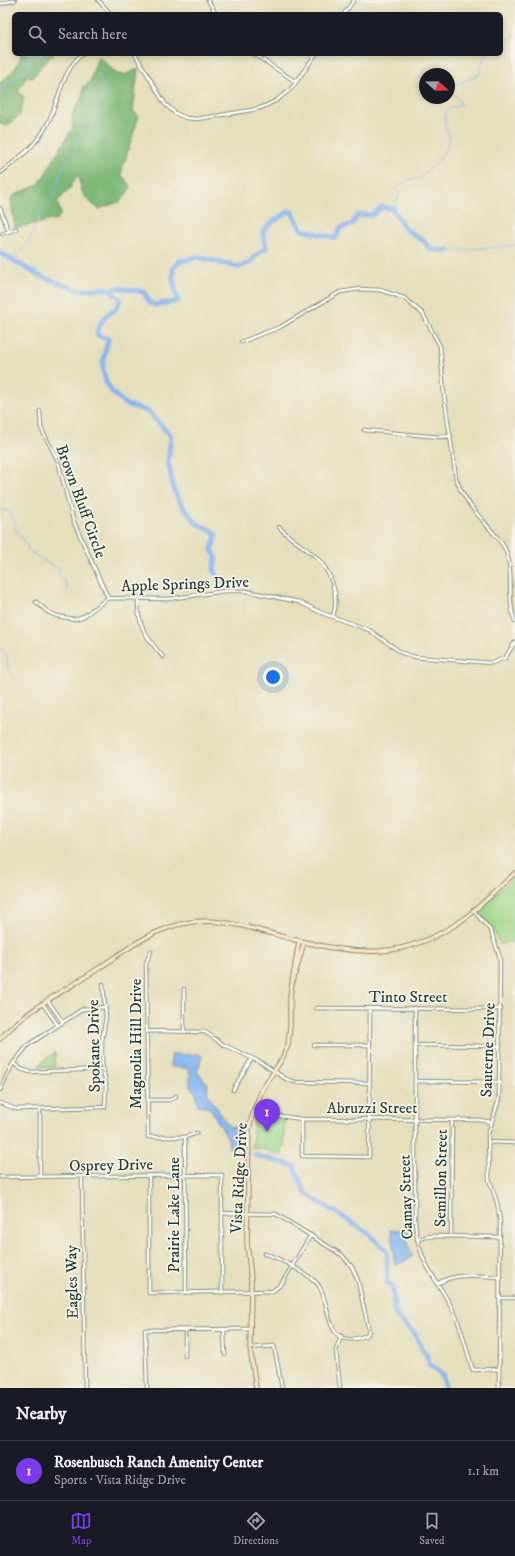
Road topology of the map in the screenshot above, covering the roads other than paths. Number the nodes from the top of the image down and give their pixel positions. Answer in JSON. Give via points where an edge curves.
{"nodes":[{"id":1,"x":15,"y":0,"type":"edge"},
{"id":2,"x":98,"y":0,"type":"edge"},
{"id":3,"x":208,"y":0,"type":"edge"},
{"id":4,"x":354,"y":0,"type":"edge"},
{"id":5,"x":0,"y":4,"type":"edge"},
{"id":6,"x":109,"y":12,"type":"edge"},
{"id":7,"x":215,"y":12,"type":"edge"},
{"id":8,"x":345,"y":12,"type":"edge"},
{"id":9,"x":80,"y":56,"type":"edge"},
{"id":10,"x":136,"y":56,"type":"edge"},
{"id":11,"x":257,"y":56,"type":"edge"},
{"id":12,"x":315,"y":56,"type":"edge"},
{"id":13,"x":296,"y":82,"type":"junction"},
{"id":14,"x":0,"y":173,"type":"edge"},
{"id":15,"x":0,"y":208,"type":"edge"},
{"id":16,"x":16,"y":230,"type":"dead end"},
{"id":17,"x":9,"y":232,"type":"junction"},
{"id":18,"x":2,"y":234,"type":"dead end"},
{"id":19,"x":241,"y":342,"type":"dead end"},
{"id":20,"x":40,"y":411,"type":"dead end"},
{"id":21,"x":364,"y":430,"type":"dead end"},
{"id":22,"x":451,"y":436,"type":"junction"},
{"id":23,"x":279,"y":527,"type":"dead end"},
{"id":24,"x":138,"y":597,"type":"junction"},
{"id":25,"x":108,"y":598,"type":"junction"},
{"id":26,"x":36,"y":602,"type":"dead end"},
{"id":27,"x":332,"y":616,"type":"junction"},
{"id":28,"x":515,"y":622,"type":"edge"},
{"id":29,"x":515,"y":642,"type":"edge"},
{"id":30,"x":162,"y":657,"type":"dead end"},
{"id":31,"x":515,"y":873,"type":"edge"},
{"id":32,"x":473,"y":910,"type":"junction"},
{"id":33,"x":302,"y":941,"type":"junction"},
{"id":34,"x":151,"y":951,"type":"dead end"},
{"id":35,"x":103,"y":984,"type":"dead end"},
{"id":36,"x":184,"y":989,"type":"dead end"},
{"id":37,"x":48,"y":1001,"type":"junction"},
{"id":38,"x":43,"y":1004,"type":"junction"},
{"id":39,"x":105,"y":1007,"type":"junction"},
{"id":40,"x":316,"y":1008,"type":"dead end"},
{"id":41,"x":370,"y":1008,"type":"junction"},
{"id":42,"x":415,"y":1008,"type":"junction"},
{"id":43,"x":501,"y":1009,"type":"junction"},
{"id":44,"x":62,"y":1021,"type":"junction"},
{"id":45,"x":57,"y":1024,"type":"junction"},
{"id":46,"x":147,"y":1030,"type":"junction"},
{"id":47,"x":184,"y":1031,"type":"junction"},
{"id":48,"x":0,"y":1038,"type":"edge"},
{"id":49,"x":314,"y":1045,"type":"dead end"},
{"id":50,"x":370,"y":1045,"type":"junction"},
{"id":51,"x":416,"y":1045,"type":"junction"},
{"id":52,"x":500,"y":1046,"type":"junction"},
{"id":53,"x":252,"y":1058,"type":"junction"},
{"id":54,"x":13,"y":1063,"type":"junction"},
{"id":55,"x":103,"y":1069,"type":"junction"},
{"id":56,"x":275,"y":1072,"type":"junction"},
{"id":57,"x":415,"y":1082,"type":"junction"},
{"id":58,"x":500,"y":1082,"type":"junction"},
{"id":59,"x":369,"y":1083,"type":"junction"},
{"id":60,"x":0,"y":1090,"type":"edge"},
{"id":61,"x":233,"y":1090,"type":"dead end"},
{"id":62,"x":176,"y":1096,"type":"dead end"},
{"id":63,"x":148,"y":1100,"type":"junction"},
{"id":64,"x":0,"y":1103,"type":"edge"},
{"id":65,"x":255,"y":1106,"type":"junction"},
{"id":66,"x":40,"y":1110,"type":"junction"},
{"id":67,"x":302,"y":1119,"type":"junction"},
{"id":68,"x":369,"y":1120,"type":"junction"},
{"id":69,"x":415,"y":1120,"type":"junction"},
{"id":70,"x":452,"y":1120,"type":"junction"},
{"id":71,"x":491,"y":1122,"type":"junction"},
{"id":72,"x":197,"y":1133,"type":"dead end"},
{"id":73,"x":185,"y":1137,"type":"junction"},
{"id":74,"x":489,"y":1142,"type":"junction"},
{"id":75,"x":515,"y":1143,"type":"edge"},
{"id":76,"x":149,"y":1176,"type":"junction"},
{"id":77,"x":185,"y":1176,"type":"junction"},
{"id":78,"x":40,"y":1177,"type":"junction"},
{"id":79,"x":82,"y":1177,"type":"junction"},
{"id":80,"x":0,"y":1178,"type":"edge"},
{"id":81,"x":248,"y":1212,"type":"junction"},
{"id":82,"x":222,"y":1213,"type":"junction"},
{"id":83,"x":312,"y":1235,"type":"junction"},
{"id":84,"x":451,"y":1236,"type":"junction"},
{"id":85,"x":500,"y":1237,"type":"junction"},
{"id":86,"x":417,"y":1239,"type":"junction"},
{"id":87,"x":264,"y":1254,"type":"dead end"},
{"id":88,"x":292,"y":1267,"type":"junction"},
{"id":89,"x":500,"y":1277,"type":"junction"},
{"id":90,"x":437,"y":1284,"type":"junction"},
{"id":91,"x":251,"y":1292,"type":"junction"},
{"id":92,"x":186,"y":1293,"type":"junction"},
{"id":93,"x":222,"y":1293,"type":"junction"},
{"id":94,"x":499,"y":1298,"type":"junction"},
{"id":95,"x":515,"y":1298,"type":"edge"},
{"id":96,"x":185,"y":1330,"type":"junction"},
{"id":97,"x":224,"y":1330,"type":"junction"},
{"id":98,"x":251,"y":1330,"type":"junction"},
{"id":99,"x":342,"y":1336,"type":"junction"},
{"id":100,"x":250,"y":1348,"type":"junction"},
{"id":101,"x":225,"y":1355,"type":"dead end"},
{"id":102,"x":186,"y":1356,"type":"dead end"},
{"id":103,"x":499,"y":1369,"type":"junction"},
{"id":104,"x":85,"y":1388,"type":"edge"},
{"id":105,"x":147,"y":1388,"type":"edge"},
{"id":106,"x":256,"y":1388,"type":"edge"},
{"id":107,"x":282,"y":1388,"type":"edge"},
{"id":108,"x":340,"y":1388,"type":"edge"},
{"id":109,"x":499,"y":1388,"type":"edge"}],
"edges":[{"from":1,"to":5,"type":"street"},
{"from":2,"to":6,"type":"street"},
{"from":3,"to":7,"type":"street"},
{"from":4,"to":8,"type":"street"},
{"from":9,"to":14,"type":"street","via":[[66,76],[43,132],[30,149]]},
{"from":10,"to":13,"type":"street","via":[[165,104],[186,118],[197,119],[264,107],[277,100]]},
{"from":11,"to":13,"type":"street"},
{"from":12,"to":13,"type":"street"},
{"from":15,"to":17,"type":"street"},
{"from":16,"to":17,"type":"street"},
{"from":17,"to":18,"type":"street"},
{"from":19,"to":22,"type":"street","via":[[280,327],[340,292],[360,289],[396,294],[423,314],[439,343]]},
{"from":20,"to":25,"type":"street","name":"Brown Bluff Circle","via":[[41,428],[58,461],[73,520]]},
{"from":21,"to":22,"type":"street"},
{"from":22,"to":28,"type":"street","via":[[454,470],[459,487],[469,504],[506,551]]},
{"from":23,"to":27,"type":"street","via":[[314,556],[327,572],[336,596]]},
{"from":24,"to":25,"type":"street","name":"Apple Springs Drive"},
{"from":24,"to":27,"type":"street","name":"Apple Springs Drive","via":[[168,599],[246,591],[299,602]]},
{"from":24,"to":30,"type":"street","via":[[140,625]]},
{"from":25,"to":26,"type":"street","name":"Apple Springs Drive","via":[[76,619],[57,616]]},
{"from":27,"to":29,"type":"street","name":"Apple Springs Drive","via":[[369,630],[402,653],[415,657],[492,663],[505,658]]},
{"from":31,"to":32,"type":"street"},
{"from":32,"to":33,"type":"street","via":[[459,922],[429,939],[399,948],[367,952],[345,951]]},
{"from":32,"to":43,"type":"street","name":"Sauterne Drive","via":[[491,931],[498,948]]},
{"from":33,"to":37,"type":"street","via":[[225,922],[206,921],[174,926],[144,938]]},
{"from":33,"to":56,"type":"street","name":"Vista Ridge Drive","via":[[290,996],[290,1036]]},
{"from":34,"to":46,"type":"street","name":"Magnolia Hill Drive","via":[[146,963]]},
{"from":35,"to":39,"type":"street","name":"Spokane Drive"},
{"from":36,"to":47,"type":"street"},
{"from":37,"to":38,"type":"street"},
{"from":37,"to":44,"type":"street"},
{"from":38,"to":45,"type":"street"},
{"from":38,"to":48,"type":"street","via":[[18,1021]]},
{"from":39,"to":44,"type":"street","via":[[83,1009]]},
{"from":39,"to":55,"type":"street","name":"Spokane Drive"},
{"from":40,"to":41,"type":"street","name":"Tinto Street"},
{"from":41,"to":42,"type":"street","name":"Tinto Street"},
{"from":41,"to":50,"type":"street"},
{"from":42,"to":43,"type":"street","name":"Tinto Street"},
{"from":42,"to":51,"type":"street","name":"Camay Street"},
{"from":43,"to":52,"type":"street","name":"Sauterne Drive"},
{"from":44,"to":45,"type":"street"},
{"from":45,"to":54,"type":"street","via":[[28,1045]]},
{"from":46,"to":47,"type":"street"},
{"from":46,"to":63,"type":"street","name":"Magnolia Hill Drive"},
{"from":47,"to":53,"type":"street","via":[[209,1033],[224,1045]]},
{"from":49,"to":50,"type":"street"},
{"from":50,"to":59,"type":"street"},
{"from":51,"to":52,"type":"street"},
{"from":51,"to":57,"type":"street","name":"Camay Street"},
{"from":52,"to":58,"type":"street","name":"Sauterne Drive"},
{"from":53,"to":56,"type":"street"},
{"from":53,"to":61,"type":"street"},
{"from":54,"to":55,"type":"street","via":[[30,1072]]},
{"from":54,"to":60,"type":"street"},
{"from":55,"to":66,"type":"street","name":"Spokane Drive","via":[[106,1084],[104,1107]]},
{"from":56,"to":59,"type":"street","via":[[295,1082]]},
{"from":56,"to":65,"type":"street","name":"Vista Ridge Drive","via":[[262,1090]]},
{"from":57,"to":58,"type":"street"},
{"from":57,"to":69,"type":"street","name":"Camay Street"},
{"from":58,"to":71,"type":"street","name":"Sauterne Drive","via":[[499,1099]]},
{"from":59,"to":68,"type":"street"},
{"from":62,"to":63,"type":"street","via":[[170,1100]]},
{"from":63,"to":73,"type":"street","name":"Magnolia Hill Drive","via":[[148,1137]]},
{"from":64,"to":66,"type":"street","via":[[16,1109]]},
{"from":65,"to":67,"type":"street","name":"Abruzzi Street","via":[[280,1116]]},
{"from":65,"to":81,"type":"street","name":"Vista Ridge Drive","via":[[249,1128]]},
{"from":66,"to":78,"type":"street"},
{"from":67,"to":68,"type":"street","name":"Abruzzi Street"},
{"from":67,"to":68,"type":"street","via":[[302,1156],[369,1158]]},
{"from":68,"to":69,"type":"street","name":"Abruzzi Street"},
{"from":69,"to":70,"type":"street","name":"Abruzzi Street"},
{"from":69,"to":86,"type":"street","name":"Camay Street"},
{"from":70,"to":71,"type":"street","name":"Abruzzi Street"},
{"from":70,"to":84,"type":"street","name":"Semillon Street"},
{"from":71,"to":74,"type":"street","name":"Sauterne Drive"},
{"from":72,"to":73,"type":"street"},
{"from":73,"to":77,"type":"street","name":"Prairie Lake Lane"},
{"from":74,"to":75,"type":"street"},
{"from":74,"to":85,"type":"street","name":"Sauterne Drive","via":[[489,1179],[497,1202]]},
{"from":76,"to":77,"type":"street","name":"Osprey Drive"},
{"from":76,"to":79,"type":"street","name":"Osprey Drive"},
{"from":76,"to":92,"type":"street","via":[[148,1293]]},
{"from":77,"to":82,"type":"street","name":"Osprey Drive","via":[[222,1176]]},
{"from":77,"to":92,"type":"street","name":"Prairie Lake Lane"},
{"from":78,"to":79,"type":"street","name":"Osprey Drive"},
{"from":78,"to":80,"type":"street","name":"Osprey Drive"},
{"from":79,"to":104,"type":"street","name":"Eagles Way"},
{"from":81,"to":82,"type":"street"},
{"from":81,"to":83,"type":"street","via":[[276,1214]]},
{"from":81,"to":91,"type":"street","name":"Vista Ridge Drive","via":[[247,1242]]},
{"from":82,"to":93,"type":"street"},
{"from":83,"to":88,"type":"street"},
{"from":83,"to":99,"type":"street","via":[[342,1255],[352,1267],[361,1295],[368,1333],[364,1337]]},
{"from":84,"to":85,"type":"street"},
{"from":84,"to":86,"type":"street"},
{"from":85,"to":89,"type":"street","name":"Sauterne Drive"},
{"from":86,"to":90,"type":"street","name":"Camay Street","via":[[422,1257]]},
{"from":87,"to":88,"type":"street"},
{"from":88,"to":91,"type":"street","via":[[278,1288],[266,1292]]},
{"from":88,"to":99,"type":"street","via":[[313,1279],[319,1286],[330,1326]]},
{"from":89,"to":90,"type":"street","via":[[457,1276],[446,1278]]},
{"from":89,"to":94,"type":"street","name":"Sauterne Drive"},
{"from":90,"to":103,"type":"street","name":"Camay Street","via":[[455,1316],[472,1370]]},
{"from":91,"to":93,"type":"street"},
{"from":91,"to":98,"type":"street","name":"Vista Ridge Drive"},
{"from":92,"to":93,"type":"street"},
{"from":94,"to":95,"type":"street"},
{"from":94,"to":103,"type":"street","name":"Sauterne Drive"},
{"from":96,"to":97,"type":"street"},
{"from":96,"to":102,"type":"street"},
{"from":96,"to":105,"type":"street","via":[[145,1330]]},
{"from":97,"to":98,"type":"street"},
{"from":97,"to":101,"type":"street"},
{"from":98,"to":100,"type":"street","name":"Vista Ridge Drive"},
{"from":99,"to":108,"type":"street","via":[[336,1351]]},
{"from":100,"to":106,"type":"street","name":"Vista Ridge Drive"},
{"from":100,"to":107,"type":"street","via":[[274,1346]]},
{"from":103,"to":109,"type":"street","name":"Sauterne Drive"}]}
